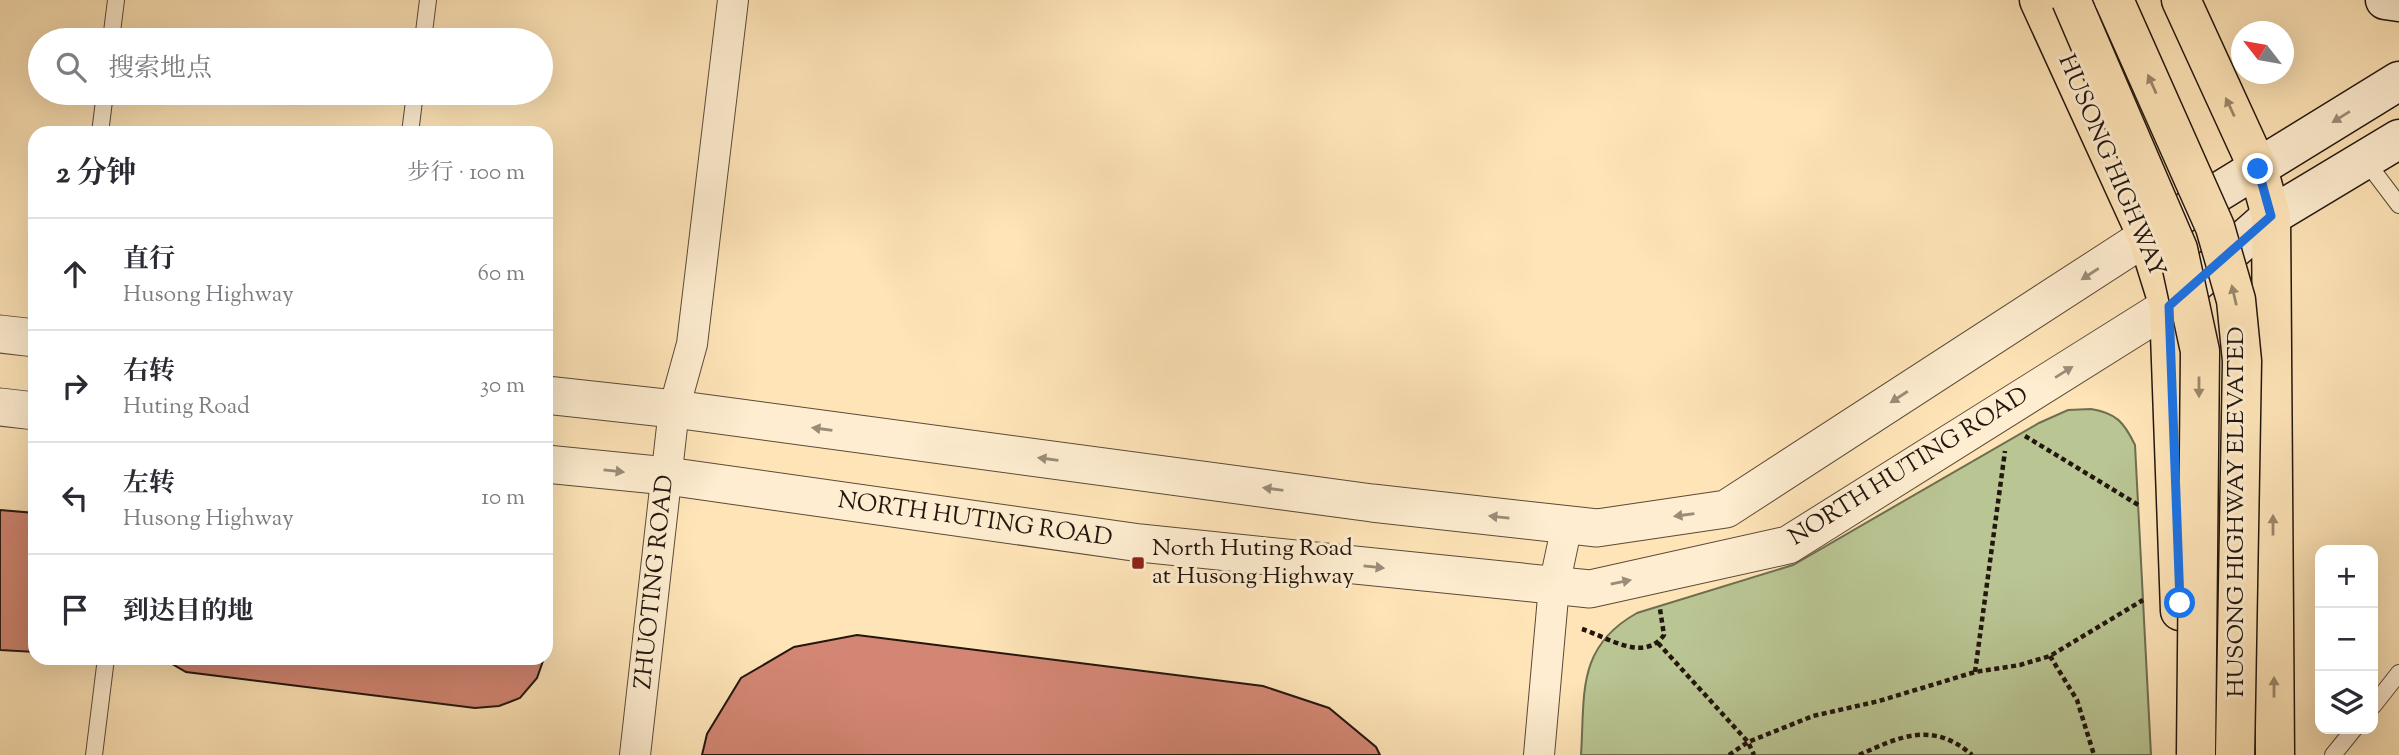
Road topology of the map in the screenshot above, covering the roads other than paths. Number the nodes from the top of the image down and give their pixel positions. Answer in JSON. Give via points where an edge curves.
{"nodes":[{"id":1,"x":116,"y":0,"type":"edge"},
{"id":2,"x":428,"y":0,"type":"edge"},
{"id":3,"x":733,"y":0,"type":"edge"},
{"id":4,"x":2039,"y":0,"type":"edge"},
{"id":5,"x":2071,"y":0,"type":"edge"},
{"id":6,"x":2114,"y":0,"type":"edge"},
{"id":7,"x":2181,"y":0,"type":"edge"},
{"id":8,"x":2385,"y":0,"type":"edge"},
{"id":9,"x":2399,"y":2,"type":"edge"},
{"id":10,"x":112,"y":28,"type":"edge"},
{"id":11,"x":424,"y":28,"type":"edge"},
{"id":12,"x":2399,"y":81,"type":"edge"},
{"id":13,"x":104,"y":105,"type":"edge"},
{"id":14,"x":414,"y":105,"type":"edge"},
{"id":15,"x":101,"y":126,"type":"edge"},
{"id":16,"x":411,"y":126,"type":"edge"},
{"id":17,"x":2399,"y":139,"type":"edge"},
{"id":18,"x":2365,"y":160,"type":"junction"},
{"id":19,"x":2258,"y":169,"type":"junction"},
{"id":20,"x":2399,"y":205,"type":"edge"},
{"id":21,"x":2271,"y":216,"type":"junction"},
{"id":22,"x":2147,"y":236,"type":"junction"},
{"id":23,"x":2169,"y":306,"type":"junction"},
{"id":24,"x":0,"y":334,"type":"edge"},
{"id":25,"x":28,"y":337,"type":"edge"},
{"id":26,"x":553,"y":396,"type":"edge"},
{"id":27,"x":0,"y":407,"type":"edge"},
{"id":28,"x":674,"y":409,"type":"junction"},
{"id":29,"x":28,"y":410,"type":"edge"},
{"id":30,"x":553,"y":465,"type":"edge"},
{"id":31,"x":667,"y":476,"type":"junction"},
{"id":32,"x":1567,"y":525,"type":"junction"},
{"id":33,"x":1552,"y":602,"type":"junction"},
{"id":34,"x":105,"y":665,"type":"edge"},
{"id":35,"x":2399,"y":673,"type":"edge"},
{"id":36,"x":2378,"y":700,"type":"edge"},
{"id":37,"x":2350,"y":734,"type":"edge"},
{"id":38,"x":94,"y":755,"type":"edge"},
{"id":39,"x":635,"y":755,"type":"edge"},
{"id":40,"x":1539,"y":755,"type":"edge"},
{"id":41,"x":2182,"y":755,"type":"edge"},
{"id":42,"x":2196,"y":755,"type":"edge"},
{"id":43,"x":2235,"y":755,"type":"edge"},
{"id":44,"x":2275,"y":755,"type":"edge"},
{"id":45,"x":2333,"y":755,"type":"edge"}],
"edges":[{"from":1,"to":10,"type":"lane"},
{"from":2,"to":11,"type":"lane"},
{"from":3,"to":28,"type":"street","name":"ZHUOTING ROAD","via":[[692,344]]},
{"from":4,"to":22,"type":"main road","name":"HUSONG HIGHWAY"},
{"from":5,"to":42,"type":"main road","name":"HUSONG HIGHWAY ELEVATED","one_way":true,"bridge":true,"via":[[2178,248],[2200,351]]},
{"from":43,"to":6,"type":"main road","name":"HUSONG HIGHWAY ELEVATED","one_way":true,"bridge":true,"via":[[2242,360],[2236,300],[2215,227]]},
{"from":19,"to":7,"type":"main road","one_way":true},
{"from":8,"to":9,"type":"main road"},
{"from":12,"to":19,"type":"main road","one_way":true},
{"from":13,"to":15,"type":"lane"},
{"from":14,"to":16,"type":"lane"},
{"from":17,"to":18,"type":"main road"},
{"from":18,"to":20,"type":"lane"},
{"from":18,"to":21,"type":"main road"},
{"from":19,"to":21,"type":"main road"},
{"from":19,"to":22,"type":"main road"},
{"from":21,"to":23,"type":"main road"},
{"from":44,"to":21,"type":"main road","one_way":true},
{"from":22,"to":23,"type":"main road","name":"HUSONG HIGHWAY"},
{"from":22,"to":32,"type":"street","one_way":true,"via":[[1726,509],[1597,528]]},
{"from":33,"to":23,"type":"street","name":"NORTH HUTING ROAD","one_way":true,"via":[[1590,589],[1788,545],[2010,415]]},
{"from":23,"to":41,"type":"main road","name":"HUSONG HIGHWAY"},
{"from":24,"to":25,"type":"street"},
{"from":26,"to":28,"type":"street"},
{"from":27,"to":29,"type":"street"},
{"from":28,"to":31,"type":"street","name":"ZHUOTING ROAD"},
{"from":32,"to":28,"type":"street","one_way":true},
{"from":30,"to":31,"type":"street","name":"NORTH HUTING ROAD","one_way":true},
{"from":31,"to":33,"type":"street","name":"NORTH HUTING ROAD","one_way":true},
{"from":31,"to":39,"type":"street","name":"ZHUOTING ROAD"},
{"from":32,"to":33,"type":"street"},
{"from":33,"to":40,"type":"street"},
{"from":34,"to":38,"type":"lane"},
{"from":35,"to":36,"type":"lane"},
{"from":37,"to":45,"type":"lane"}]}
